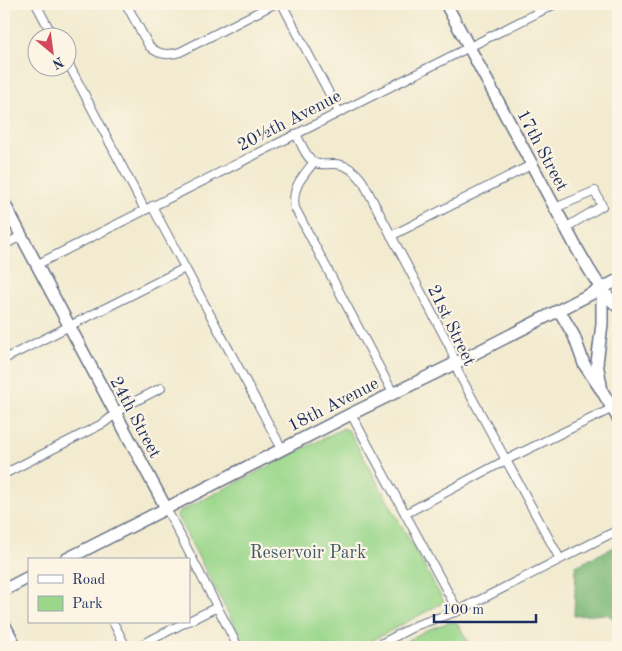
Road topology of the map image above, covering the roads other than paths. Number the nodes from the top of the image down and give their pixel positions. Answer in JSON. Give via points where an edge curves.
{"nodes":[{"id":1,"x":36,"y":4,"type":"edge"},
{"id":2,"x":126,"y":4,"type":"edge"},
{"id":3,"x":274,"y":4,"type":"edge"},
{"id":4,"x":282,"y":4,"type":"edge"},
{"id":5,"x":446,"y":4,"type":"edge"},
{"id":6,"x":555,"y":4,"type":"edge"},
{"id":7,"x":49,"y":28,"type":"edge"},
{"id":8,"x":469,"y":47,"type":"junction"},
{"id":9,"x":76,"y":78,"type":"edge"},
{"id":10,"x":339,"y":112,"type":"junction"},
{"id":11,"x":296,"y":134,"type":"junction"},
{"id":12,"x":314,"y":162,"type":"junction"},
{"id":13,"x":531,"y":165,"type":"junction"},
{"id":14,"x":4,"y":203,"type":"edge"},
{"id":15,"x":148,"y":208,"type":"junction"},
{"id":16,"x":555,"y":208,"type":"junction"},
{"id":17,"x":566,"y":228,"type":"junction"},
{"id":18,"x":21,"y":236,"type":"junction"},
{"id":19,"x":391,"y":236,"type":"junction"},
{"id":20,"x":4,"y":245,"type":"edge"},
{"id":21,"x":36,"y":265,"type":"junction"},
{"id":22,"x":185,"y":268,"type":"junction"},
{"id":23,"x":618,"y":280,"type":"edge"},
{"id":24,"x":602,"y":288,"type":"junction"},
{"id":25,"x":618,"y":307,"type":"edge"},
{"id":26,"x":559,"y":310,"type":"junction"},
{"id":27,"x":69,"y":327,"type":"junction"},
{"id":28,"x":4,"y":359,"type":"edge"},
{"id":29,"x":456,"y":363,"type":"junction"},
{"id":30,"x":161,"y":388,"type":"dead end"},
{"id":31,"x":602,"y":391,"type":"junction"},
{"id":32,"x":393,"y":393,"type":"junction"},
{"id":33,"x":616,"y":413,"type":"edge"},
{"id":34,"x":115,"y":414,"type":"junction"},
{"id":35,"x":351,"y":414,"type":"junction"},
{"id":36,"x":282,"y":449,"type":"junction"},
{"id":37,"x":506,"y":460,"type":"junction"},
{"id":38,"x":4,"y":474,"type":"edge"},
{"id":39,"x":166,"y":508,"type":"junction"},
{"id":40,"x":405,"y":514,"type":"junction"},
{"id":41,"x":618,"y":530,"type":"edge"},
{"id":42,"x":80,"y":556,"type":"edge"},
{"id":43,"x":560,"y":559,"type":"junction"},
{"id":44,"x":28,"y":578,"type":"edge"},
{"id":45,"x":4,"y":590,"type":"edge"},
{"id":46,"x":217,"y":607,"type":"junction"},
{"id":47,"x":458,"y":611,"type":"junction"},
{"id":48,"x":190,"y":620,"type":"edge"},
{"id":49,"x":4,"y":624,"type":"edge"},
{"id":50,"x":114,"y":624,"type":"edge"},
{"id":51,"x":183,"y":624,"type":"edge"},
{"id":52,"x":16,"y":647,"type":"edge"},
{"id":53,"x":126,"y":647,"type":"edge"},
{"id":54,"x":137,"y":647,"type":"edge"},
{"id":55,"x":238,"y":647,"type":"edge"},
{"id":56,"x":375,"y":647,"type":"edge"}],
"edges":[{"from":1,"to":7,"type":"street"},
{"from":2,"to":3,"type":"street","via":[[149,46],[159,53],[172,55]]},
{"from":4,"to":10,"type":"street"},
{"from":5,"to":8,"type":"street","name":"17th Street"},
{"from":6,"to":8,"type":"street","name":"20½th Avenue"},
{"from":8,"to":10,"type":"street","name":"20½th Avenue"},
{"from":8,"to":13,"type":"street","name":"17th Street"},
{"from":9,"to":15,"type":"street"},
{"from":10,"to":11,"type":"street","name":"20½th Avenue"},
{"from":11,"to":12,"type":"street"},
{"from":11,"to":15,"type":"street","name":"20½th Avenue"},
{"from":12,"to":19,"type":"street","name":"21st Street","via":[[344,165],[354,170]]},
{"from":12,"to":32,"type":"street","via":[[295,190],[295,208]]},
{"from":13,"to":16,"type":"street","name":"17th Street"},
{"from":13,"to":19,"type":"street"},
{"from":14,"to":18,"type":"street","name":"24th Street"},
{"from":15,"to":21,"type":"street","name":"20½th Avenue"},
{"from":15,"to":22,"type":"street"},
{"from":16,"to":17,"type":"street","name":"17th Street"},
{"from":16,"to":17,"type":"street","via":[[595,191],[602,206]]},
{"from":17,"to":24,"type":"street","name":"17th Street"},
{"from":18,"to":20,"type":"street"},
{"from":18,"to":21,"type":"street","name":"24th Street"},
{"from":19,"to":29,"type":"street","name":"21st Street"},
{"from":21,"to":27,"type":"street","name":"24th Street"},
{"from":22,"to":27,"type":"street"},
{"from":22,"to":36,"type":"street"},
{"from":23,"to":24,"type":"street","name":"18th Avenue"},
{"from":24,"to":25,"type":"street","name":"17th Street"},
{"from":24,"to":26,"type":"street","name":"18th Avenue"},
{"from":24,"to":31,"type":"street","via":[[602,324],[596,363]]},
{"from":26,"to":29,"type":"street","name":"18th Avenue"},
{"from":26,"to":31,"type":"street"},
{"from":27,"to":28,"type":"street"},
{"from":27,"to":34,"type":"street","name":"24th Street"},
{"from":29,"to":32,"type":"street","name":"18th Avenue"},
{"from":29,"to":37,"type":"street","name":"21st Street"},
{"from":30,"to":34,"type":"street"},
{"from":31,"to":33,"type":"street"},
{"from":32,"to":35,"type":"street","name":"18th Avenue"},
{"from":33,"to":37,"type":"street"},
{"from":34,"to":38,"type":"street","via":[[104,423]]},
{"from":34,"to":39,"type":"street","name":"24th Street"},
{"from":35,"to":36,"type":"street","name":"18th Avenue"},
{"from":35,"to":40,"type":"street"},
{"from":36,"to":39,"type":"street","name":"18th Avenue"},
{"from":37,"to":40,"type":"street"},
{"from":37,"to":43,"type":"street","name":"21st Street"},
{"from":39,"to":42,"type":"street","name":"18th Avenue"},
{"from":39,"to":46,"type":"street","name":"24th Street"},
{"from":40,"to":47,"type":"street"},
{"from":41,"to":43,"type":"street"},
{"from":43,"to":47,"type":"street"},
{"from":44,"to":45,"type":"street"},
{"from":46,"to":48,"type":"street"},
{"from":46,"to":55,"type":"street","name":"24th Street"},
{"from":47,"to":56,"type":"street","via":[[417,625]]},
{"from":49,"to":52,"type":"street"},
{"from":50,"to":53,"type":"street"},
{"from":51,"to":54,"type":"street"}]}
